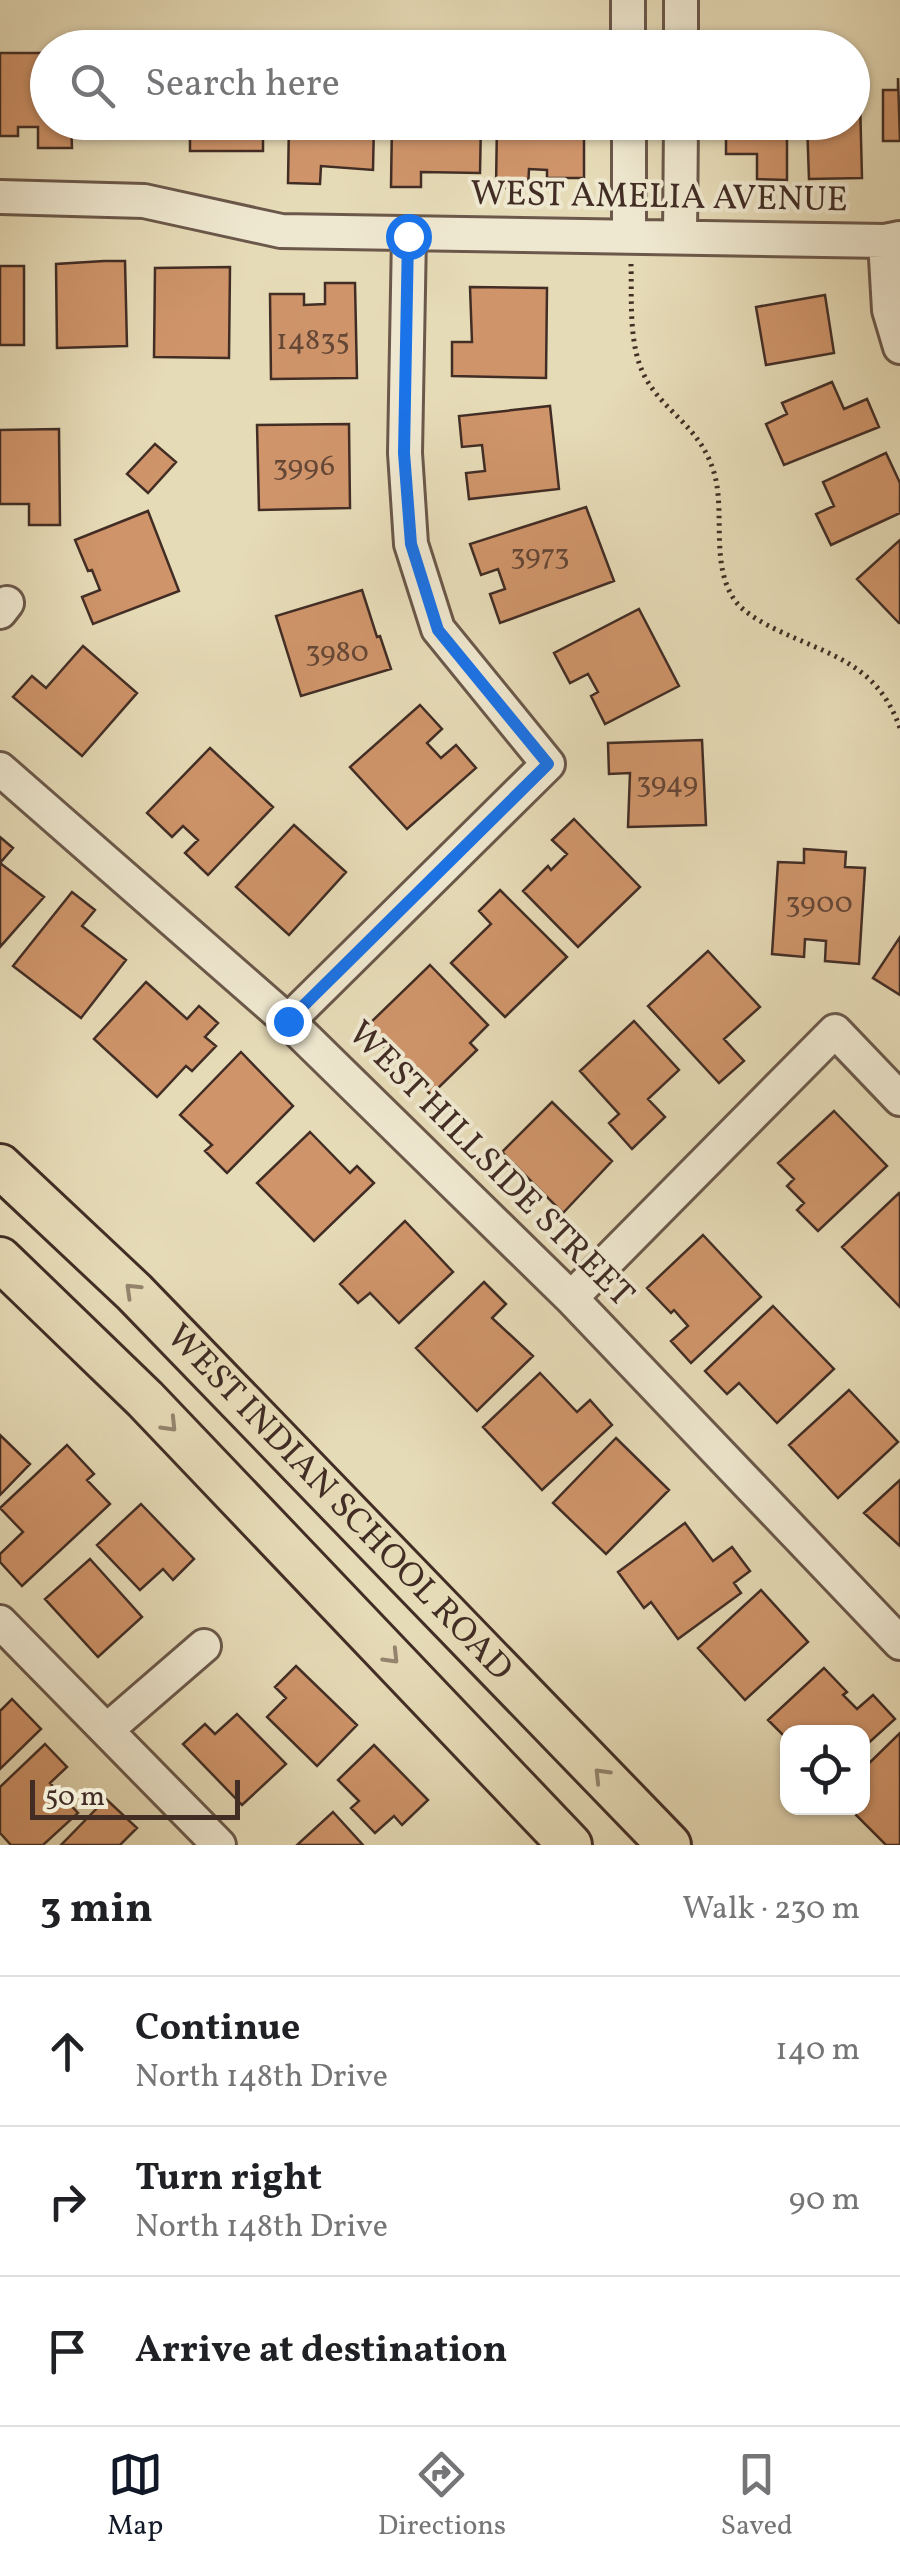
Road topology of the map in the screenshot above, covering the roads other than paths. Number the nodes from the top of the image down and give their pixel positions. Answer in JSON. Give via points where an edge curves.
{"nodes":[{"id":1,"x":628,"y":0,"type":"edge"},
{"id":2,"x":682,"y":0,"type":"edge"},
{"id":3,"x":628,"y":30,"type":"edge"},
{"id":4,"x":681,"y":30,"type":"edge"},
{"id":5,"x":628,"y":140,"type":"edge"},
{"id":6,"x":680,"y":140,"type":"edge"},
{"id":7,"x":0,"y":197,"type":"edge"},
{"id":8,"x":408,"y":236,"type":"junction"},
{"id":9,"x":629,"y":236,"type":"junction"},
{"id":10,"x":680,"y":236,"type":"junction"},
{"id":11,"x":892,"y":240,"type":"edge"},
{"id":12,"x":900,"y":347,"type":"edge"},
{"id":13,"x":0,"y":769,"type":"edge"},
{"id":14,"x":288,"y":1021,"type":"junction"},
{"id":15,"x":900,"y":1099,"type":"edge"},
{"id":16,"x":0,"y":1166,"type":"edge"},
{"id":17,"x":0,"y":1259,"type":"edge"},
{"id":18,"x":571,"y":1298,"type":"junction"},
{"id":19,"x":0,"y":1622,"type":"edge"},
{"id":20,"x":900,"y":1643,"type":"edge"},
{"id":21,"x":204,"y":1646,"type":"dead end"},
{"id":22,"x":108,"y":1729,"type":"junction"},
{"id":23,"x":219,"y":1845,"type":"edge"},
{"id":24,"x":570,"y":1845,"type":"edge"},
{"id":25,"x":669,"y":1845,"type":"edge"}],
"edges":[{"from":1,"to":3,"type":"street"},
{"from":2,"to":4,"type":"street"},
{"from":5,"to":9,"type":"street"},
{"from":6,"to":10,"type":"street"},
{"from":7,"to":8,"type":"street","name":"WEST AMELIA AVENUE","via":[[144,200],[281,231]]},
{"from":8,"to":9,"type":"street","name":"WEST AMELIA AVENUE"},
{"from":8,"to":14,"type":"street","via":[[404,453],[411,544],[438,630],[548,764]]},
{"from":9,"to":10,"type":"street","name":"WEST AMELIA AVENUE"},
{"from":10,"to":11,"type":"street","name":"WEST AMELIA AVENUE"},
{"from":11,"to":12,"type":"street","via":[[889,310]]},
{"from":13,"to":14,"type":"street","name":"WEST HILLSIDE STREET"},
{"from":14,"to":18,"type":"street","name":"WEST HILLSIDE STREET"},
{"from":15,"to":18,"type":"street","via":[[835,1031]]},
{"from":25,"to":16,"type":"main road","name":"WEST INDIAN SCHOOL ROAD","one_way":true,"via":[[134,1292]]},
{"from":17,"to":24,"type":"main road","name":"WEST INDIAN SCHOOL ROAD","one_way":true,"via":[[158,1412]]},
{"from":18,"to":20,"type":"street","name":"WEST HILLSIDE STREET"},
{"from":19,"to":22,"type":"street"},
{"from":21,"to":22,"type":"street"},
{"from":22,"to":23,"type":"street"}]}
